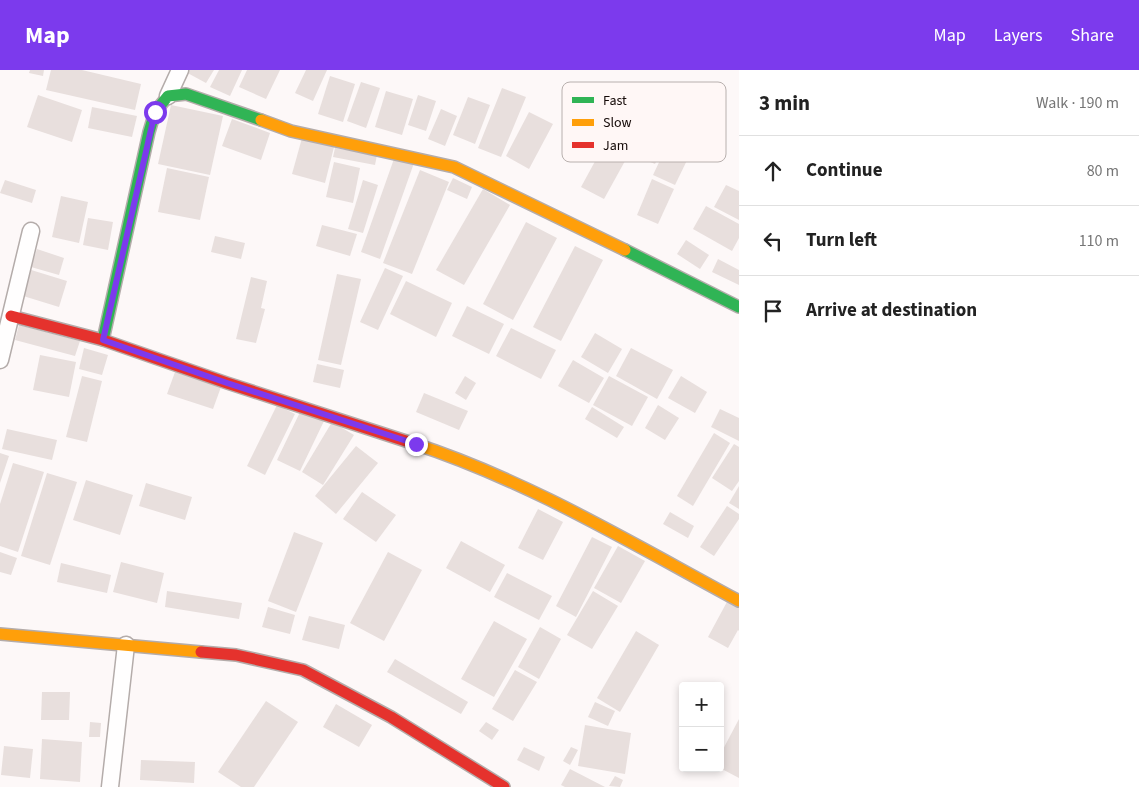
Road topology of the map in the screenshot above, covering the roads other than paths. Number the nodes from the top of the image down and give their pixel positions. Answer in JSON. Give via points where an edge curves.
{"nodes":[{"id":1,"x":180,"y":70,"type":"edge"},
{"id":2,"x":168,"y":96,"type":"junction"},
{"id":3,"x":31,"y":231,"type":"dead end"},
{"id":4,"x":739,"y":307,"type":"edge"},
{"id":5,"x":11,"y":316,"type":"junction"},
{"id":6,"x":103,"y":340,"type":"junction"},
{"id":7,"x":0,"y":360,"type":"edge"},
{"id":8,"x":739,"y":601,"type":"edge"},
{"id":9,"x":0,"y":634,"type":"edge"},
{"id":10,"x":126,"y":645,"type":"junction"},
{"id":11,"x":110,"y":787,"type":"edge"},
{"id":12,"x":504,"y":787,"type":"edge"}],
"edges":[{"from":1,"to":2,"type":"street"},
{"from":2,"to":4,"type":"street","via":[[186,94],[291,131],[454,167]]},
{"from":2,"to":6,"type":"street","via":[[155,112],[149,132]]},
{"from":3,"to":5,"type":"street"},
{"from":5,"to":6,"type":"street"},
{"from":5,"to":7,"type":"street"},
{"from":6,"to":8,"type":"street","via":[[491,472]]},
{"from":9,"to":10,"type":"street"},
{"from":10,"to":11,"type":"street"},
{"from":10,"to":12,"type":"street","via":[[236,655],[304,670],[391,717]]}]}
